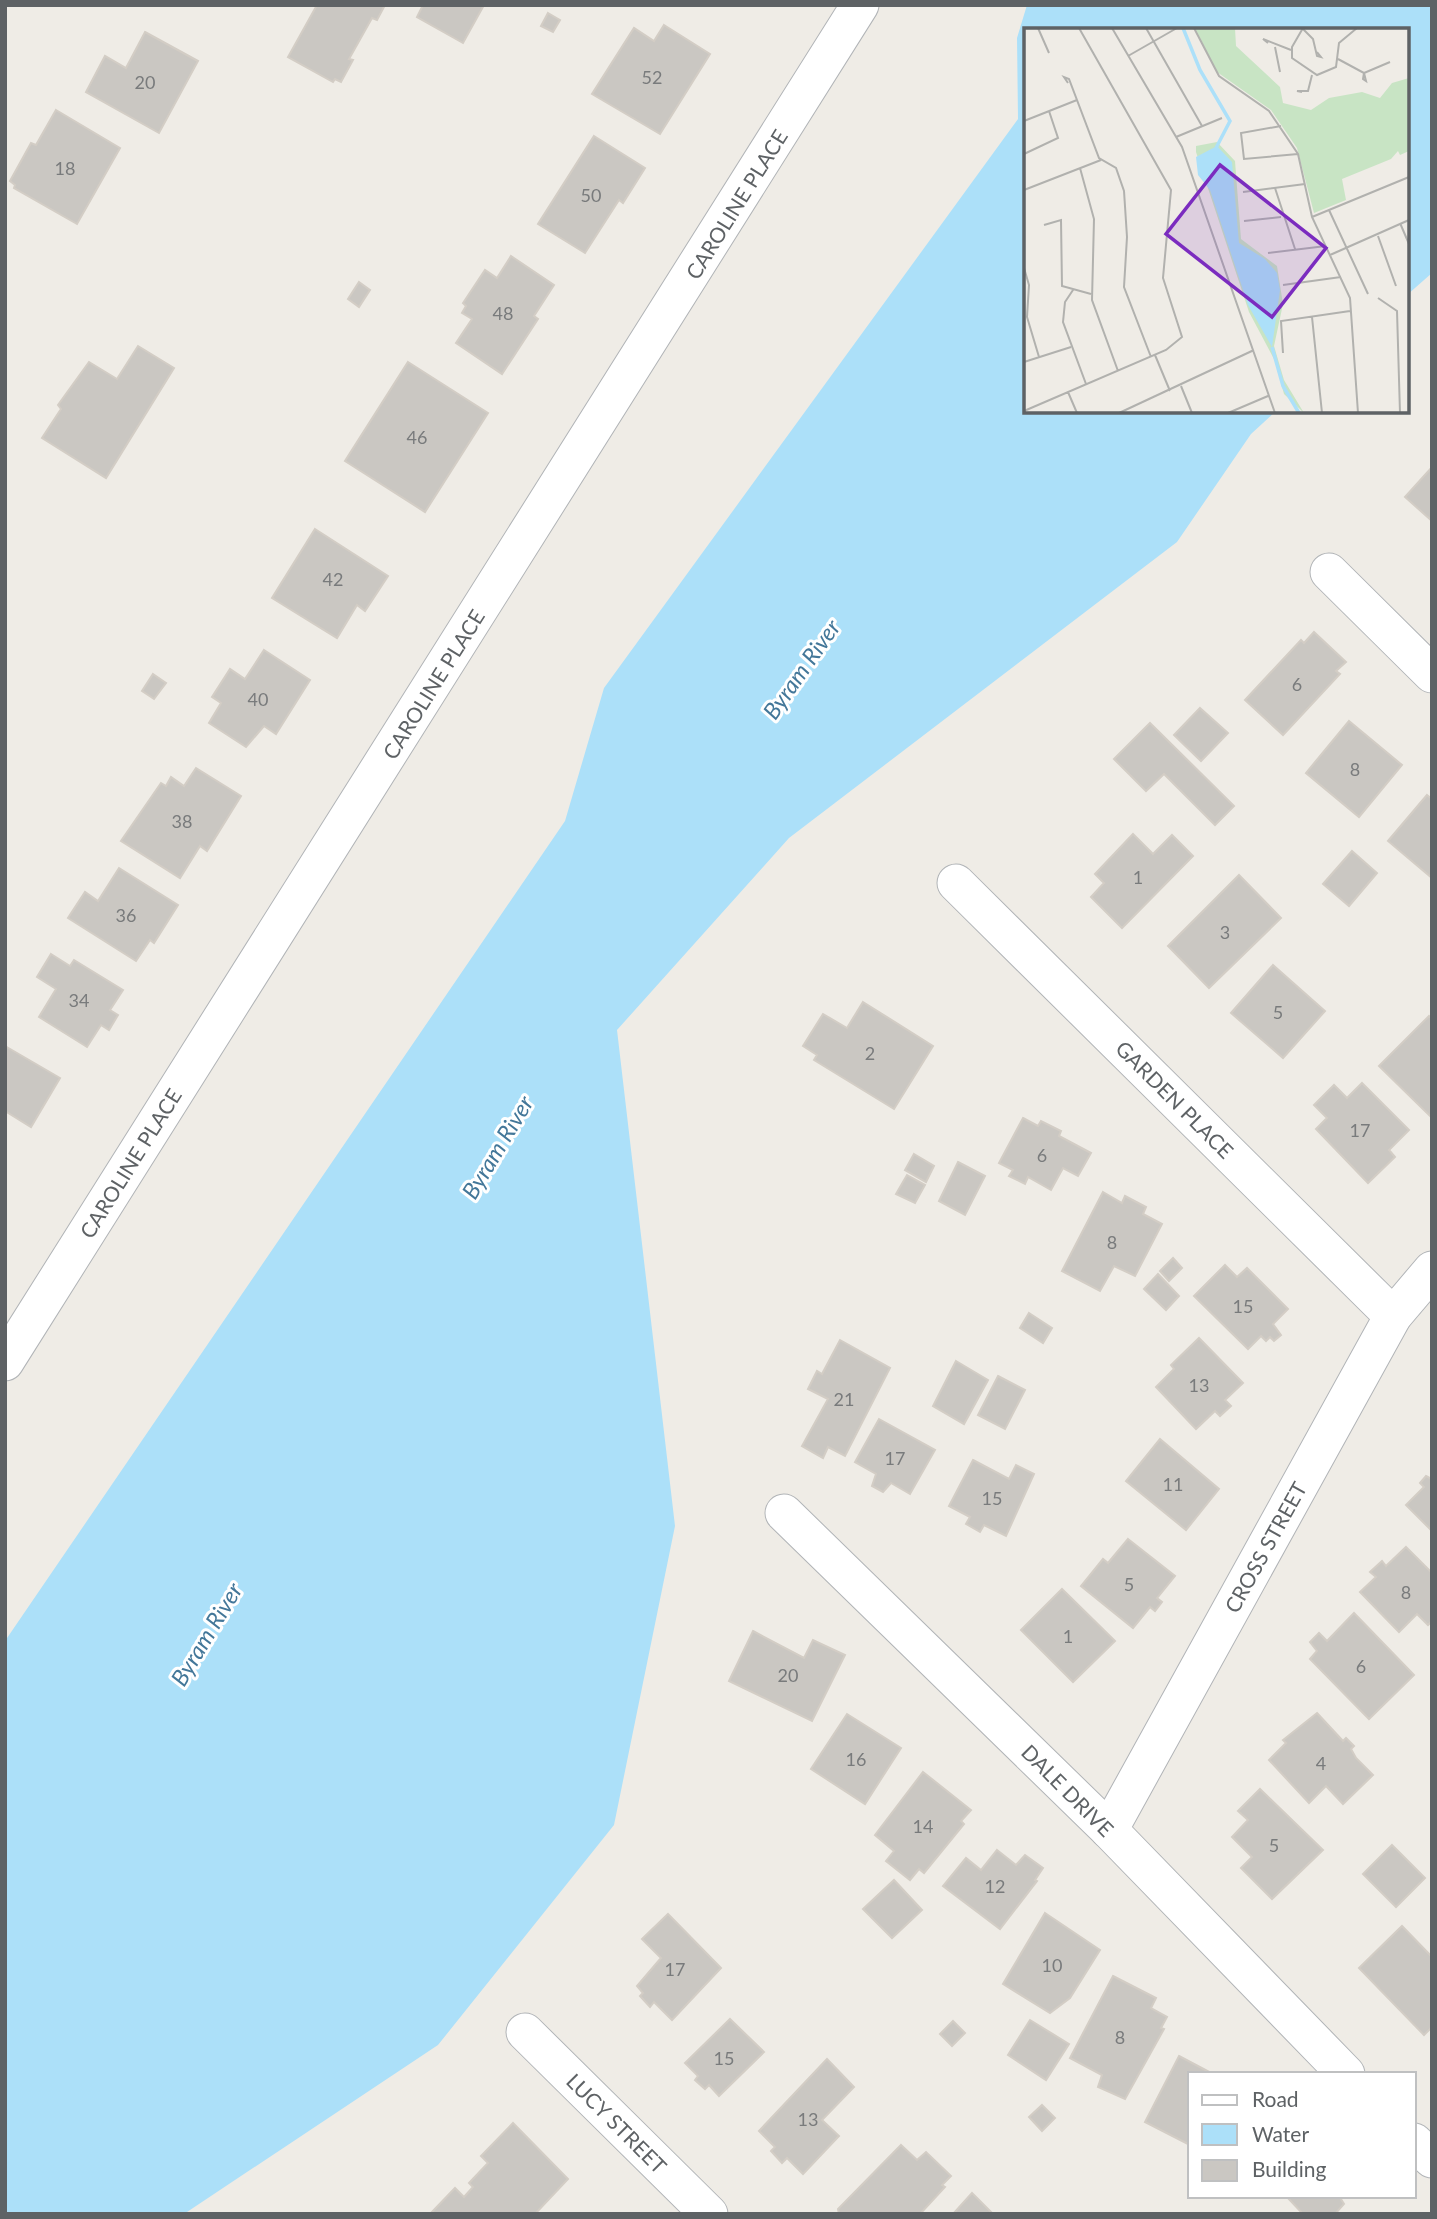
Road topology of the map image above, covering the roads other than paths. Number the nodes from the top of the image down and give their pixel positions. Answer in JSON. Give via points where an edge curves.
{"nodes":[{"id":1,"x":860,"y":5,"type":"edge"},
{"id":2,"x":1329,"y":572,"type":"dead end"},
{"id":3,"x":1432,"y":674,"type":"edge"},
{"id":4,"x":956,"y":883,"type":"dead end"},
{"id":5,"x":1432,"y":1270,"type":"edge"},
{"id":6,"x":1393,"y":1316,"type":"junction"},
{"id":7,"x":5,"y":1362,"type":"edge"},
{"id":8,"x":784,"y":1513,"type":"dead end"},
{"id":9,"x":1109,"y":1830,"type":"junction"},
{"id":10,"x":524,"y":2032,"type":"dead end"},
{"id":11,"x":1344,"y":2072,"type":"edge"},
{"id":12,"x":1416,"y":2144,"type":"edge"},
{"id":13,"x":1432,"y":2159,"type":"edge"},
{"id":14,"x":709,"y":2214,"type":"edge"}],
"edges":[{"from":1,"to":7,"type":"street","name":"CAROLINE PLACE"},
{"from":2,"to":3,"type":"street"},
{"from":4,"to":6,"type":"street","name":"GARDEN PLACE"},
{"from":5,"to":6,"type":"street","name":"CROSS STREET"},
{"from":6,"to":9,"type":"street","name":"CROSS STREET"},
{"from":8,"to":9,"type":"street","name":"DALE DRIVE"},
{"from":9,"to":11,"type":"street","name":"DALE DRIVE"},
{"from":10,"to":14,"type":"street","name":"LUCY STREET"},
{"from":12,"to":13,"type":"street"}]}
